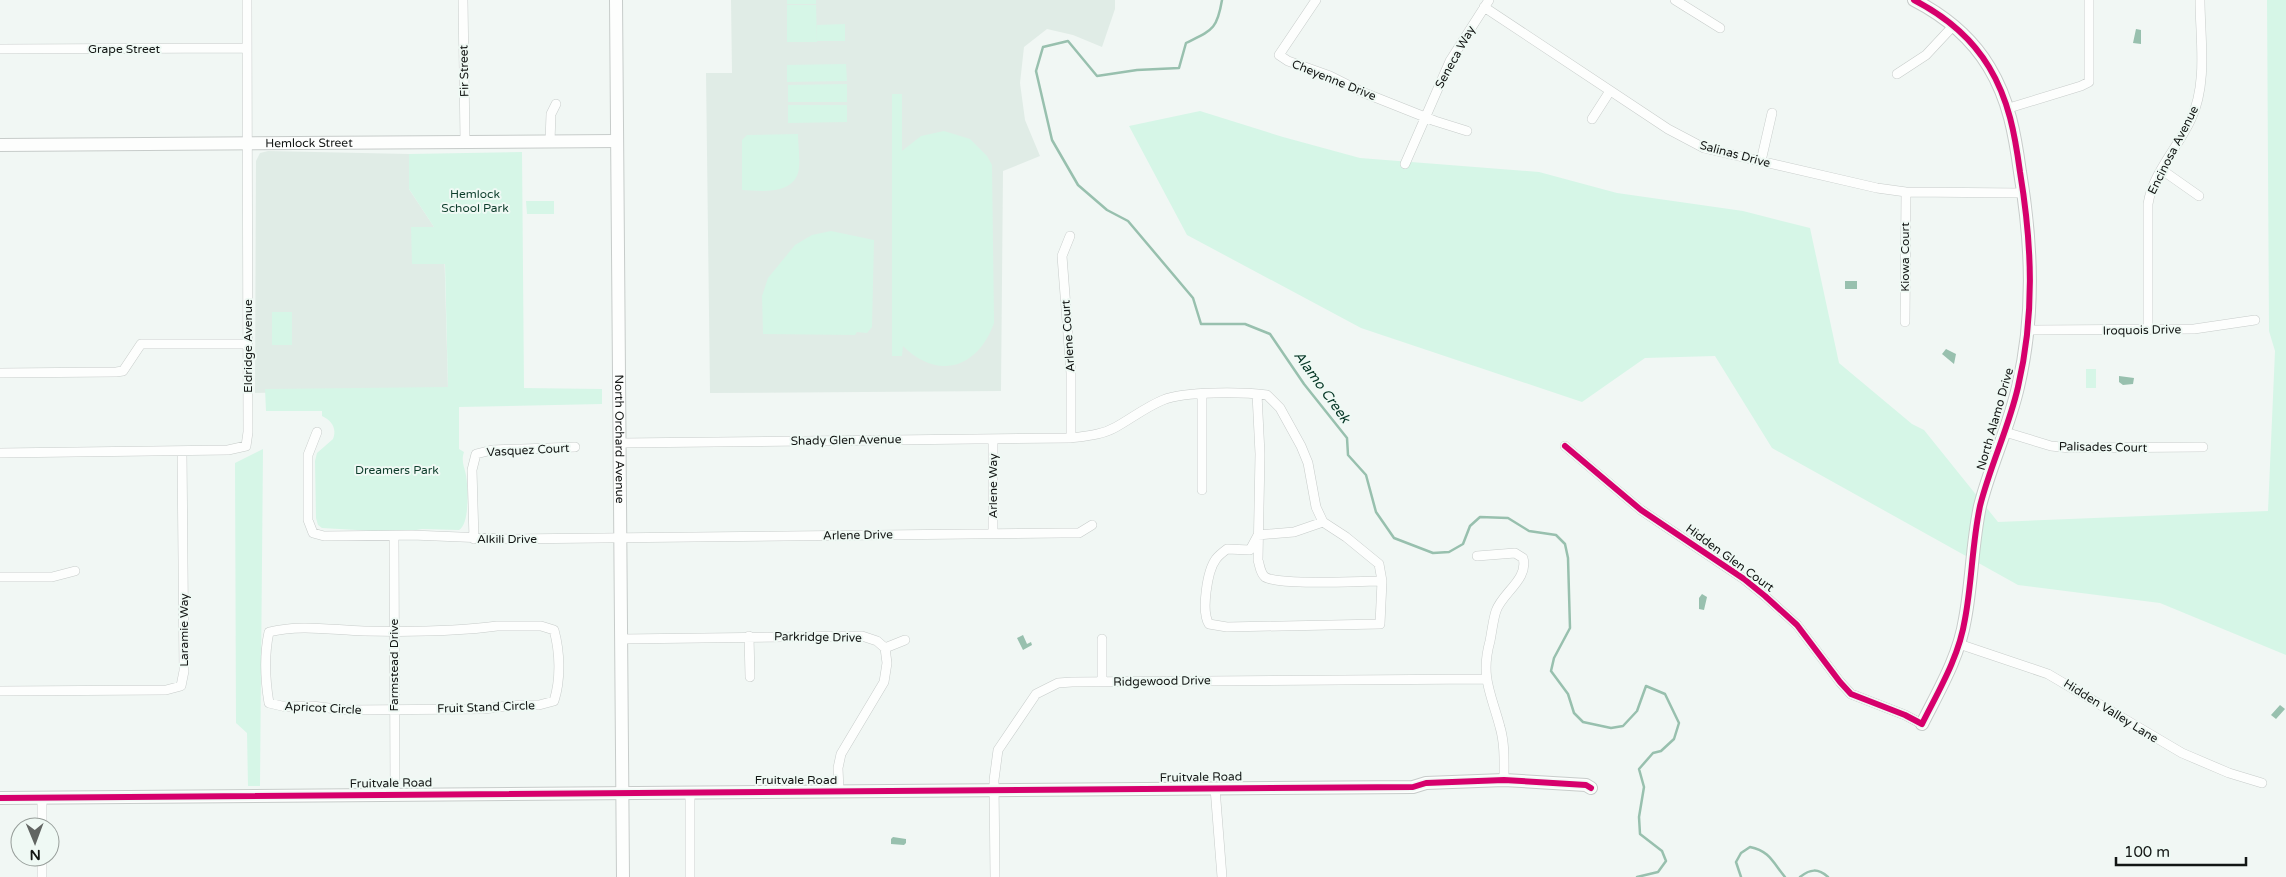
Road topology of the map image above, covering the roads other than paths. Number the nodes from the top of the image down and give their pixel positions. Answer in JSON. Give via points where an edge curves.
{"nodes":[{"id":1,"x":248,"y":0,"type":"edge"},
{"id":2,"x":463,"y":0,"type":"edge"},
{"id":3,"x":616,"y":0,"type":"edge"},
{"id":4,"x":1316,"y":0,"type":"edge"},
{"id":5,"x":1675,"y":0,"type":"edge"},
{"id":6,"x":1914,"y":0,"type":"edge"},
{"id":7,"x":2089,"y":0,"type":"edge"},
{"id":8,"x":2200,"y":0,"type":"edge"},
{"id":9,"x":1486,"y":4,"type":"edge"},
{"id":10,"x":1954,"y":26,"type":"junction"},
{"id":11,"x":1720,"y":28,"type":"dead end"},
{"id":12,"x":247,"y":48,"type":"junction"},
{"id":13,"x":0,"y":49,"type":"edge"},
{"id":14,"x":1897,"y":74,"type":"dead end"},
{"id":15,"x":1610,"y":91,"type":"junction"},
{"id":16,"x":556,"y":104,"type":"dead end"},
{"id":17,"x":2009,"y":108,"type":"junction"},
{"id":18,"x":1772,"y":113,"type":"dead end"},
{"id":19,"x":1424,"y":116,"type":"junction"},
{"id":20,"x":1592,"y":119,"type":"dead end"},
{"id":21,"x":1467,"y":131,"type":"dead end"},
{"id":22,"x":464,"y":141,"type":"junction"},
{"id":23,"x":550,"y":141,"type":"junction"},
{"id":24,"x":617,"y":141,"type":"junction"},
{"id":25,"x":248,"y":144,"type":"junction"},
{"id":26,"x":0,"y":145,"type":"edge"},
{"id":27,"x":1761,"y":161,"type":"junction"},
{"id":28,"x":1405,"y":164,"type":"dead end"},
{"id":29,"x":2162,"y":170,"type":"junction"},
{"id":30,"x":1906,"y":192,"type":"junction"},
{"id":31,"x":2024,"y":193,"type":"junction"},
{"id":32,"x":2199,"y":196,"type":"dead end"},
{"id":33,"x":1070,"y":236,"type":"dead end"},
{"id":34,"x":2255,"y":320,"type":"dead end"},
{"id":35,"x":1905,"y":322,"type":"dead end"},
{"id":36,"x":2148,"y":329,"type":"junction"},
{"id":37,"x":2028,"y":330,"type":"junction"},
{"id":38,"x":247,"y":344,"type":"junction"},
{"id":39,"x":0,"y":373,"type":"edge"},
{"id":40,"x":1257,"y":394,"type":"junction"},
{"id":41,"x":1202,"y":395,"type":"junction"},
{"id":42,"x":317,"y":432,"type":"dead end"},
{"id":43,"x":2005,"y":432,"type":"junction"},
{"id":44,"x":1071,"y":438,"type":"junction"},
{"id":45,"x":993,"y":439,"type":"junction"},
{"id":46,"x":620,"y":443,"type":"junction"},
{"id":47,"x":1565,"y":446,"type":"dead end"},
{"id":48,"x":575,"y":447,"type":"dead end"},
{"id":49,"x":2203,"y":447,"type":"dead end"},
{"id":50,"x":182,"y":451,"type":"junction"},
{"id":51,"x":0,"y":454,"type":"edge"},
{"id":52,"x":1202,"y":490,"type":"dead end"},
{"id":53,"x":1323,"y":522,"type":"junction"},
{"id":54,"x":1092,"y":525,"type":"dead end"},
{"id":55,"x":993,"y":534,"type":"junction"},
{"id":56,"x":1258,"y":535,"type":"junction"},
{"id":57,"x":394,"y":536,"type":"junction"},
{"id":58,"x":621,"y":538,"type":"junction"},
{"id":59,"x":474,"y":539,"type":"junction"},
{"id":60,"x":1477,"y":556,"type":"dead end"},
{"id":61,"x":75,"y":571,"type":"dead end"},
{"id":62,"x":0,"y":577,"type":"edge"},
{"id":63,"x":1382,"y":581,"type":"junction"},
{"id":64,"x":394,"y":631,"type":"junction"},
{"id":65,"x":749,"y":636,"type":"junction"},
{"id":66,"x":622,"y":639,"type":"junction"},
{"id":67,"x":1102,"y":639,"type":"dead end"},
{"id":68,"x":904,"y":640,"type":"dead end"},
{"id":69,"x":1959,"y":644,"type":"junction"},
{"id":70,"x":885,"y":648,"type":"junction"},
{"id":71,"x":750,"y":677,"type":"dead end"},
{"id":72,"x":1486,"y":679,"type":"junction"},
{"id":73,"x":1102,"y":681,"type":"junction"},
{"id":74,"x":0,"y":691,"type":"edge"},
{"id":75,"x":395,"y":710,"type":"junction"},
{"id":76,"x":1922,"y":724,"type":"joint"},
{"id":77,"x":1504,"y":780,"type":"junction"},
{"id":78,"x":2262,"y":783,"type":"dead end"},
{"id":79,"x":1215,"y":788,"type":"junction"},
{"id":80,"x":1591,"y":788,"type":"dead end"},
{"id":81,"x":838,"y":791,"type":"junction"},
{"id":82,"x":995,"y":791,"type":"junction"},
{"id":83,"x":690,"y":792,"type":"junction"},
{"id":84,"x":623,"y":793,"type":"junction"},
{"id":85,"x":395,"y":794,"type":"junction"},
{"id":86,"x":0,"y":798,"type":"edge"},
{"id":87,"x":42,"y":798,"type":"junction"},
{"id":88,"x":42,"y":817,"type":"edge"},
{"id":89,"x":623,"y":877,"type":"edge"},
{"id":90,"x":690,"y":877,"type":"edge"},
{"id":91,"x":995,"y":877,"type":"edge"},
{"id":92,"x":1222,"y":877,"type":"edge"}],
"edges":[{"from":1,"to":12,"type":"street","name":"Eldridge Avenue"},
{"from":2,"to":22,"type":"street","name":"Fir Street"},
{"from":3,"to":24,"type":"street","name":"North Orchard Avenue"},
{"from":4,"to":19,"type":"street","name":"Cheyenne Drive","via":[[1279,55],[1288,62]]},
{"from":5,"to":11,"type":"street"},
{"from":6,"to":10,"type":"street","name":"North Alamo Drive"},
{"from":7,"to":17,"type":"street","via":[[2089,82]]},
{"from":8,"to":29,"type":"street","name":"Encinosa Avenue","via":[[2200,92],[2192,118]]},
{"from":9,"to":15,"type":"street","name":"Salinas Drive"},
{"from":9,"to":19,"type":"street","name":"Seneca Way","via":[[1450,61]]},
{"from":10,"to":14,"type":"street","via":[[1926,55]]},
{"from":10,"to":17,"type":"street","name":"North Alamo Drive","via":[[1985,61]]},
{"from":12,"to":13,"type":"street","name":"Grape Street"},
{"from":12,"to":25,"type":"street","name":"Eldridge Avenue"},
{"from":15,"to":20,"type":"street"},
{"from":15,"to":27,"type":"street","name":"Salinas Drive","via":[[1691,142]]},
{"from":16,"to":23,"type":"street","via":[[551,114]]},
{"from":17,"to":31,"type":"street","name":"North Alamo Drive"},
{"from":18,"to":27,"type":"street"},
{"from":19,"to":21,"type":"street"},
{"from":19,"to":28,"type":"street","name":"Seneca Way"},
{"from":22,"to":23,"type":"street","name":"Hemlock Street"},
{"from":22,"to":25,"type":"street","name":"Hemlock Street"},
{"from":23,"to":24,"type":"street","name":"Hemlock Street"},
{"from":24,"to":46,"type":"street","name":"North Orchard Avenue"},
{"from":25,"to":26,"type":"street","name":"Hemlock Street"},
{"from":25,"to":38,"type":"street","name":"Eldridge Avenue"},
{"from":27,"to":30,"type":"street","name":"Salinas Drive"},
{"from":29,"to":32,"type":"street"},
{"from":29,"to":36,"type":"street","name":"Encinosa Avenue","via":[[2150,190],[2148,204]]},
{"from":30,"to":31,"type":"street","name":"Salinas Drive"},
{"from":30,"to":35,"type":"street","name":"Kiowa Court"},
{"from":31,"to":37,"type":"street","name":"North Alamo Drive","via":[[2031,275]]},
{"from":33,"to":44,"type":"street","name":"Arlene Court","via":[[1062,256],[1071,373]]},
{"from":34,"to":36,"type":"street","name":"Iroquois Drive","via":[[2194,329]]},
{"from":36,"to":37,"type":"street","name":"Iroquois Drive"},
{"from":37,"to":43,"type":"street","name":"North Alamo Drive","via":[[2018,386]]},
{"from":38,"to":39,"type":"street","via":[[141,344],[123,371],[116,372]]},
{"from":38,"to":50,"type":"street","name":"Eldridge Avenue","via":[[246,446],[228,450]]},
{"from":40,"to":41,"type":"street","name":"Shady Glen Avenue"},
{"from":40,"to":53,"type":"street","via":[[1267,395],[1280,408],[1301,446],[1308,463],[1316,507]]},
{"from":40,"to":56,"type":"street","via":[[1260,454]]},
{"from":41,"to":44,"type":"street","name":"Shady Glen Avenue","via":[[1165,399],[1115,428],[1096,435]]},
{"from":41,"to":52,"type":"street"},
{"from":42,"to":57,"type":"street","name":"Alkili Drive","via":[[308,455],[308,520],[313,533],[324,536]]},
{"from":43,"to":49,"type":"street","name":"Palisades Court","via":[[2051,446],[2070,448]]},
{"from":43,"to":69,"type":"street","name":"North Alamo Drive","via":[[1981,504],[1973,543],[1967,611]]},
{"from":44,"to":45,"type":"street","name":"Shady Glen Avenue"},
{"from":45,"to":46,"type":"street","name":"Shady Glen Avenue"},
{"from":45,"to":55,"type":"street","name":"Arlene Way"},
{"from":46,"to":58,"type":"street","name":"North Orchard Avenue"},
{"from":47,"to":76,"type":"street","name":"Hidden Glen Court","via":[[1641,510],[1766,596],[1797,625],[1851,694]]},
{"from":48,"to":59,"type":"street","name":"Vasquez Court","via":[[492,450],[476,454],[472,470]]},
{"from":50,"to":51,"type":"street","name":"Eldridge Avenue"},
{"from":50,"to":74,"type":"street","name":"Laramie Way","via":[[184,671],[181,686],[166,690]]},
{"from":53,"to":56,"type":"street","via":[[1301,530]]},
{"from":53,"to":63,"type":"street","via":[[1379,564]]},
{"from":54,"to":55,"type":"street","name":"Arlene Drive","via":[[1079,533]]},
{"from":55,"to":58,"type":"street","name":"Arlene Drive"},
{"from":56,"to":63,"type":"street","via":[[1258,560],[1261,573],[1267,578],[1284,581]]},
{"from":56,"to":63,"type":"street","via":[[1250,550],[1227,548],[1215,560],[1205,604],[1205,618],[1209,624],[1227,628],[1380,624]]},
{"from":57,"to":59,"type":"street","name":"Alkili Drive"},
{"from":57,"to":64,"type":"street","name":"Farmstead Drive"},
{"from":58,"to":59,"type":"street","name":"Alkili Drive"},
{"from":58,"to":66,"type":"street","name":"North Orchard Avenue"},
{"from":60,"to":72,"type":"street","via":[[1515,553],[1523,558],[1525,565],[1496,610],[1486,661]]},
{"from":61,"to":62,"type":"street","via":[[52,577]]},
{"from":64,"to":75,"type":"street","name":"Farmstead Drive"},
{"from":64,"to":75,"type":"street","name":"Apricot Circle","via":[[283,628],[269,632],[266,687],[269,702],[286,707]]},
{"from":64,"to":75,"type":"street","name":"Fruit Stand Circle","via":[[541,626],[554,630],[558,644],[558,688],[554,701],[484,709]]},
{"from":65,"to":66,"type":"street","name":"Parkridge Drive"},
{"from":65,"to":70,"type":"street","name":"Parkridge Drive","via":[[862,636],[877,641]]},
{"from":65,"to":71,"type":"street"},
{"from":66,"to":84,"type":"street","name":"North Orchard Avenue"},
{"from":67,"to":73,"type":"street"},
{"from":68,"to":70,"type":"street"},
{"from":69,"to":76,"type":"street","name":"North Alamo Drive"},
{"from":69,"to":78,"type":"street","name":"Hidden Valley Lane","via":[[2048,674],[2182,753]]},
{"from":70,"to":81,"type":"street","via":[[884,682],[841,754]]},
{"from":72,"to":73,"type":"street","name":"Ridgewood Drive"},
{"from":72,"to":77,"type":"street","via":[[1504,748]]},
{"from":73,"to":82,"type":"street","name":"Ridgewood Drive","via":[[1058,683],[1036,694],[998,750],[994,767]]},
{"from":75,"to":85,"type":"street","name":"Farmstead Drive"},
{"from":77,"to":79,"type":"street","name":"Fruitvale Road","via":[[1426,783],[1414,787]]},
{"from":77,"to":80,"type":"street","name":"Fruitvale Road","via":[[1586,785]]},
{"from":79,"to":82,"type":"street","name":"Fruitvale Road"},
{"from":79,"to":92,"type":"street"},
{"from":81,"to":82,"type":"street","name":"Fruitvale Road"},
{"from":81,"to":83,"type":"street","name":"Fruitvale Road"},
{"from":82,"to":91,"type":"street","name":"Ridgewood Drive"},
{"from":83,"to":84,"type":"street","name":"Fruitvale Road"},
{"from":83,"to":90,"type":"street"},
{"from":84,"to":85,"type":"street","name":"Fruitvale Road"},
{"from":84,"to":89,"type":"street","name":"North Orchard Avenue"},
{"from":85,"to":87,"type":"street","name":"Fruitvale Road"},
{"from":86,"to":87,"type":"street","name":"Fruitvale Road"},
{"from":87,"to":88,"type":"street"}]}
